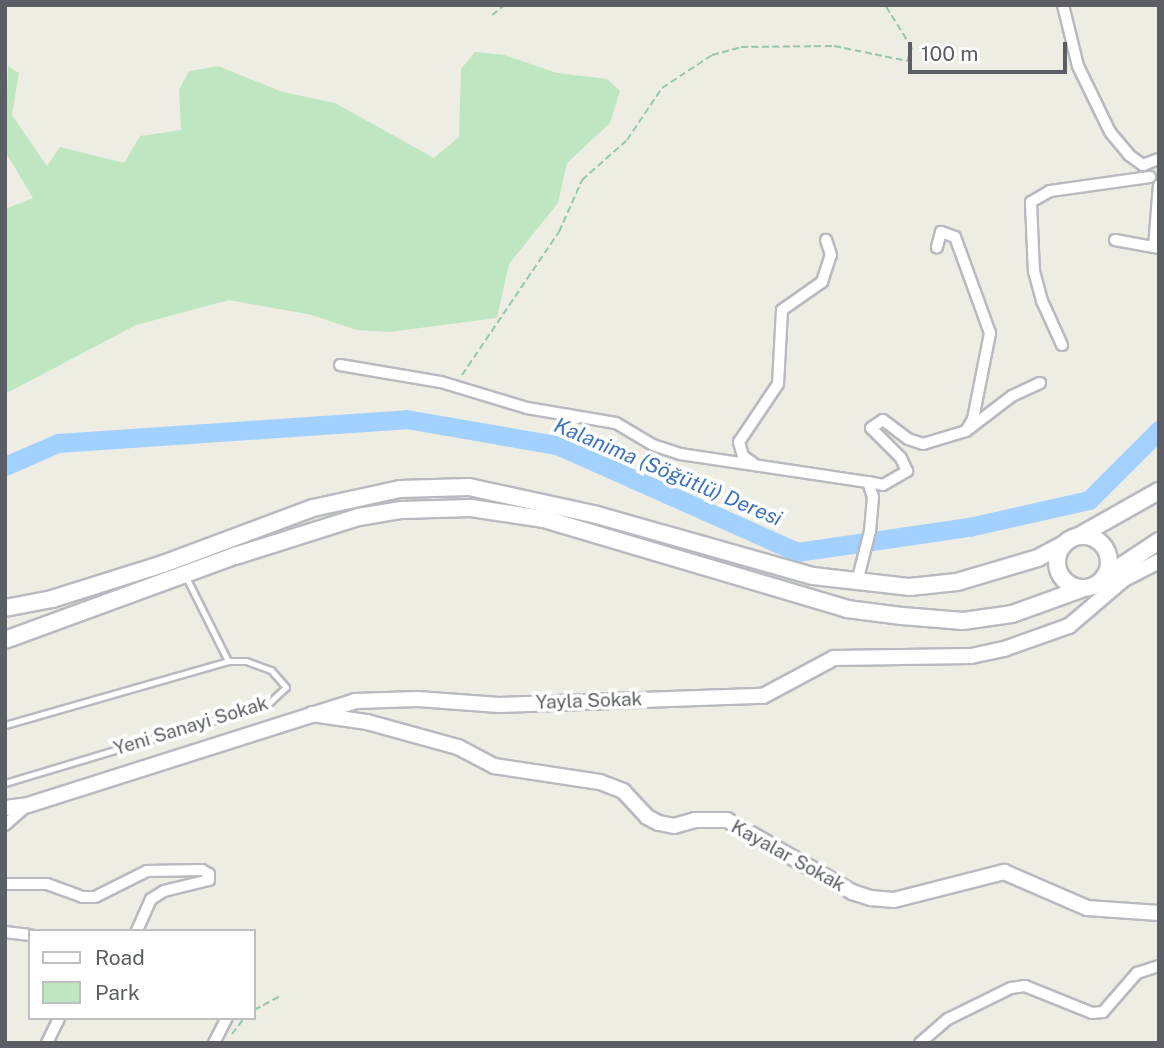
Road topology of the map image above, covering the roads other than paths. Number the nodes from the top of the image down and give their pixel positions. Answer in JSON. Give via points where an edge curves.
{"nodes":[{"id":1,"x":1063,"y":5,"type":"edge"},
{"id":2,"x":1159,"y":159,"type":"edge"},
{"id":3,"x":1143,"y":165,"type":"junction"},
{"id":4,"x":1156,"y":182,"type":"edge"},
{"id":5,"x":826,"y":240,"type":"dead end"},
{"id":6,"x":1115,"y":240,"type":"dead end"},
{"id":7,"x":937,"y":247,"type":"dead end"},
{"id":8,"x":1156,"y":247,"type":"edge"},
{"id":9,"x":1062,"y":345,"type":"dead end"},
{"id":10,"x":340,"y":365,"type":"dead end"},
{"id":11,"x":1040,"y":383,"type":"dead end"},
{"id":12,"x":966,"y":431,"type":"junction"},
{"id":13,"x":755,"y":464,"type":"junction"},
{"id":14,"x":868,"y":482,"type":"junction"},
{"id":15,"x":1159,"y":491,"type":"edge"},
{"id":16,"x":1071,"y":540,"type":"junction"},
{"id":17,"x":1159,"y":541,"type":"edge"},
{"id":18,"x":1159,"y":561,"type":"edge"},
{"id":19,"x":185,"y":576,"type":"junction"},
{"id":20,"x":1105,"y":578,"type":"junction"},
{"id":21,"x":857,"y":582,"type":"junction"},
{"id":22,"x":1081,"y":589,"type":"junction"},
{"id":23,"x":5,"y":608,"type":"edge"},
{"id":24,"x":5,"y":640,"type":"edge"},
{"id":25,"x":228,"y":662,"type":"junction"},
{"id":26,"x":305,"y":713,"type":"junction"},
{"id":27,"x":5,"y":725,"type":"edge"},
{"id":28,"x":5,"y":783,"type":"edge"},
{"id":29,"x":28,"y":805,"type":"junction"},
{"id":30,"x":5,"y":808,"type":"edge"},
{"id":31,"x":5,"y":825,"type":"edge"},
{"id":32,"x":5,"y":884,"type":"edge"},
{"id":33,"x":1159,"y":913,"type":"edge"},
{"id":34,"x":137,"y":929,"type":"edge"},
{"id":35,"x":5,"y":932,"type":"edge"},
{"id":36,"x":28,"y":935,"type":"edge"},
{"id":37,"x":1159,"y":965,"type":"edge"},
{"id":38,"x":59,"y":1020,"type":"edge"},
{"id":39,"x":226,"y":1020,"type":"edge"},
{"id":40,"x":47,"y":1043,"type":"edge"},
{"id":41,"x":214,"y":1043,"type":"edge"},
{"id":42,"x":920,"y":1043,"type":"edge"}],
"edges":[{"from":1,"to":3,"type":"street","via":[[1089,93],[1115,138]]},
{"from":2,"to":3,"type":"street"},
{"from":3,"to":4,"type":"street"},
{"from":4,"to":8,"type":"street"},
{"from":4,"to":9,"type":"street","via":[[1050,191],[1031,202],[1034,272]]},
{"from":5,"to":13,"type":"street","via":[[829,270],[822,282],[782,310],[778,384],[739,442],[743,456]]},
{"from":6,"to":8,"type":"street"},
{"from":7,"to":12,"type":"street","via":[[941,232],[955,237],[990,333],[973,419]]},
{"from":10,"to":13,"type":"street","via":[[455,385],[527,408],[616,423],[666,450]]},
{"from":11,"to":12,"type":"street","via":[[1012,396]]},
{"from":12,"to":14,"type":"street","via":[[923,444],[883,420],[871,428],[901,458],[907,471],[890,483]]},
{"from":13,"to":14,"type":"street"},
{"from":14,"to":21,"type":"street","via":[[873,497],[870,531]]},
{"from":15,"to":16,"type":"main road"},
{"from":16,"to":20,"type":"main road","via":[[1095,539],[1107,551]]},
{"from":16,"to":21,"type":"main road","via":[[1038,558],[957,582],[910,587]]},
{"from":16,"to":22,"type":"main road","via":[[1056,558],[1059,575]]},
{"from":17,"to":20,"type":"main road"},
{"from":18,"to":26,"type":"street","name":"Yayla Sokak","via":[[1124,579],[1069,626],[1004,649],[971,656],[834,658],[763,696],[499,705],[382,699]]},
{"from":19,"to":22,"type":"main road","via":[[359,517],[401,510],[471,508],[544,519],[847,609],[963,621],[1012,614]]},
{"from":19,"to":24,"type":"main road"},
{"from":19,"to":25,"type":"lane"},
{"from":20,"to":22,"type":"main road"},
{"from":21,"to":23,"type":"main road","via":[[813,576],[597,514],[469,487],[400,489],[313,508],[163,564],[52,599]]},
{"from":25,"to":27,"type":"lane","name":"Yeni Sanayi Sokak"},
{"from":25,"to":28,"type":"lane","name":"Yeni Sanayi Sokak","via":[[246,661],[271,670],[284,681],[283,693],[268,704]]},
{"from":26,"to":29,"type":"street","name":"Yayla Sokak"},
{"from":26,"to":33,"type":"street","name":"Kayalar Sokak","via":[[367,722],[458,747],[494,766],[600,782],[623,790],[647,817],[674,827],[695,820],[727,820],[852,892],[871,898],[894,900],[1004,872],[1087,908]]},
{"from":29,"to":30,"type":"street"},
{"from":29,"to":31,"type":"street","name":"Yayla Sokak"},
{"from":32,"to":34,"type":"street","via":[[47,884],[94,897],[147,871],[202,870],[209,874],[209,880],[164,891],[151,899]]},
{"from":35,"to":36,"type":"street"},
{"from":37,"to":42,"type":"street","via":[[1137,973],[1103,1012],[1092,1013],[1025,986],[1011,988],[948,1019]]},
{"from":38,"to":40,"type":"street"},
{"from":39,"to":41,"type":"street"}]}
